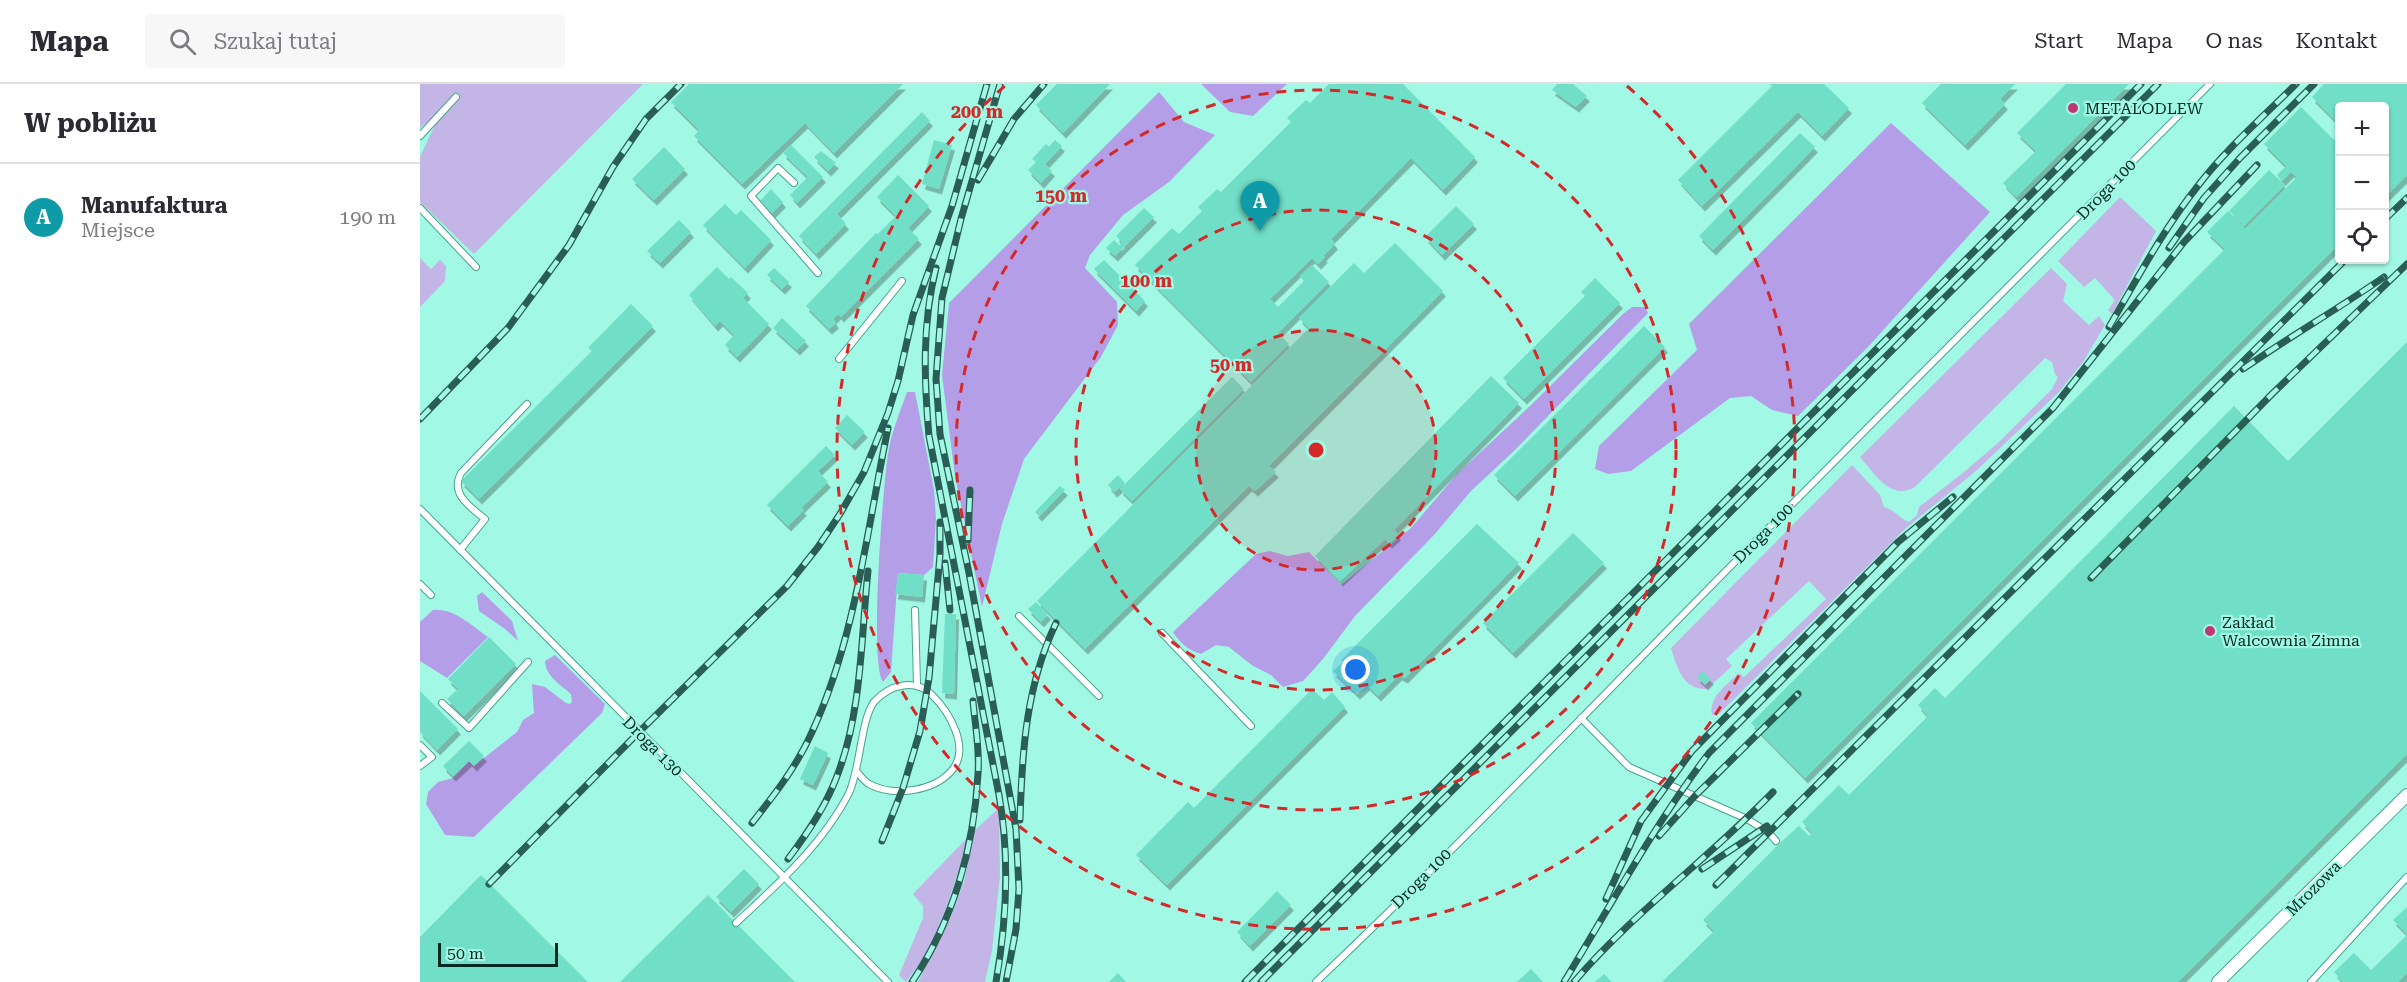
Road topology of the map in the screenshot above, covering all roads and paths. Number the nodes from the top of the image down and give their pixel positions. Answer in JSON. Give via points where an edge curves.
{"nodes":[{"id":1,"x":2210,"y":84,"type":"edge"},
{"id":2,"x":456,"y":97,"type":"dead end"},
{"id":3,"x":420,"y":136,"type":"edge"},
{"id":4,"x":794,"y":183,"type":"dead end"},
{"id":5,"x":420,"y":208,"type":"edge"},
{"id":6,"x":476,"y":267,"type":"dead end"},
{"id":7,"x":818,"y":273,"type":"dead end"},
{"id":8,"x":902,"y":281,"type":"dead end"},
{"id":9,"x":839,"y":359,"type":"dead end"},
{"id":10,"x":527,"y":404,"type":"dead end"},
{"id":11,"x":420,"y":509,"type":"edge"},
{"id":12,"x":459,"y":550,"type":"junction"},
{"id":13,"x":420,"y":584,"type":"edge"},
{"id":14,"x":431,"y":595,"type":"dead end"},
{"id":15,"x":915,"y":610,"type":"dead end"},
{"id":16,"x":1019,"y":616,"type":"dead end"},
{"id":17,"x":1162,"y":633,"type":"dead end"},
{"id":18,"x":528,"y":662,"type":"dead end"},
{"id":19,"x":917,"y":684,"type":"junction"},
{"id":20,"x":1099,"y":696,"type":"dead end"},
{"id":21,"x":442,"y":703,"type":"dead end"},
{"id":22,"x":1581,"y":718,"type":"junction"},
{"id":23,"x":1251,"y":726,"type":"dead end"},
{"id":24,"x":420,"y":745,"type":"edge"},
{"id":25,"x":420,"y":766,"type":"edge"},
{"id":26,"x":856,"y":771,"type":"junction"},
{"id":27,"x":2407,"y":795,"type":"edge"},
{"id":28,"x":1776,"y":841,"type":"dead end"},
{"id":29,"x":2407,"y":877,"type":"edge"},
{"id":30,"x":783,"y":878,"type":"junction"},
{"id":31,"x":736,"y":923,"type":"dead end"},
{"id":32,"x":888,"y":982,"type":"edge"},
{"id":33,"x":1316,"y":982,"type":"edge"},
{"id":34,"x":2218,"y":982,"type":"edge"},
{"id":35,"x":2311,"y":982,"type":"edge"}],
"edges":[{"from":1,"to":22,"type":"lane","name":"Droga 100"},
{"from":2,"to":3,"type":"lane"},
{"from":4,"to":7,"type":"lane","via":[[778,168],[751,196]]},
{"from":5,"to":6,"type":"lane"},
{"from":8,"to":9,"type":"lane"},
{"from":10,"to":12,"type":"lane","via":[[457,481],[465,503],[485,519]]},
{"from":11,"to":12,"type":"lane","name":"Droga 130"},
{"from":12,"to":30,"type":"lane","name":"Droga 130"},
{"from":13,"to":14,"type":"lane"},
{"from":15,"to":19,"type":"lane"},
{"from":16,"to":20,"type":"lane"},
{"from":17,"to":23,"type":"lane"},
{"from":18,"to":21,"type":"lane","via":[[470,728]]},
{"from":19,"to":26,"type":"lane","via":[[902,684],[875,702],[868,712]]},
{"from":19,"to":26,"type":"lane","via":[[930,692],[949,716],[959,751],[954,768],[940,780],[902,792],[868,783]]},
{"from":22,"to":28,"type":"lane","via":[[1629,767],[1747,819]]},
{"from":22,"to":33,"type":"lane","name":"Droga 100"},
{"from":24,"to":25,"type":"lane","via":[[432,757]]},
{"from":26,"to":30,"type":"lane","via":[[849,793],[821,836]]},
{"from":27,"to":34,"type":"street","name":"Mrozowa"},
{"from":29,"to":35,"type":"lane"},
{"from":30,"to":31,"type":"lane"},
{"from":30,"to":32,"type":"lane","name":"Droga 130"}]}
